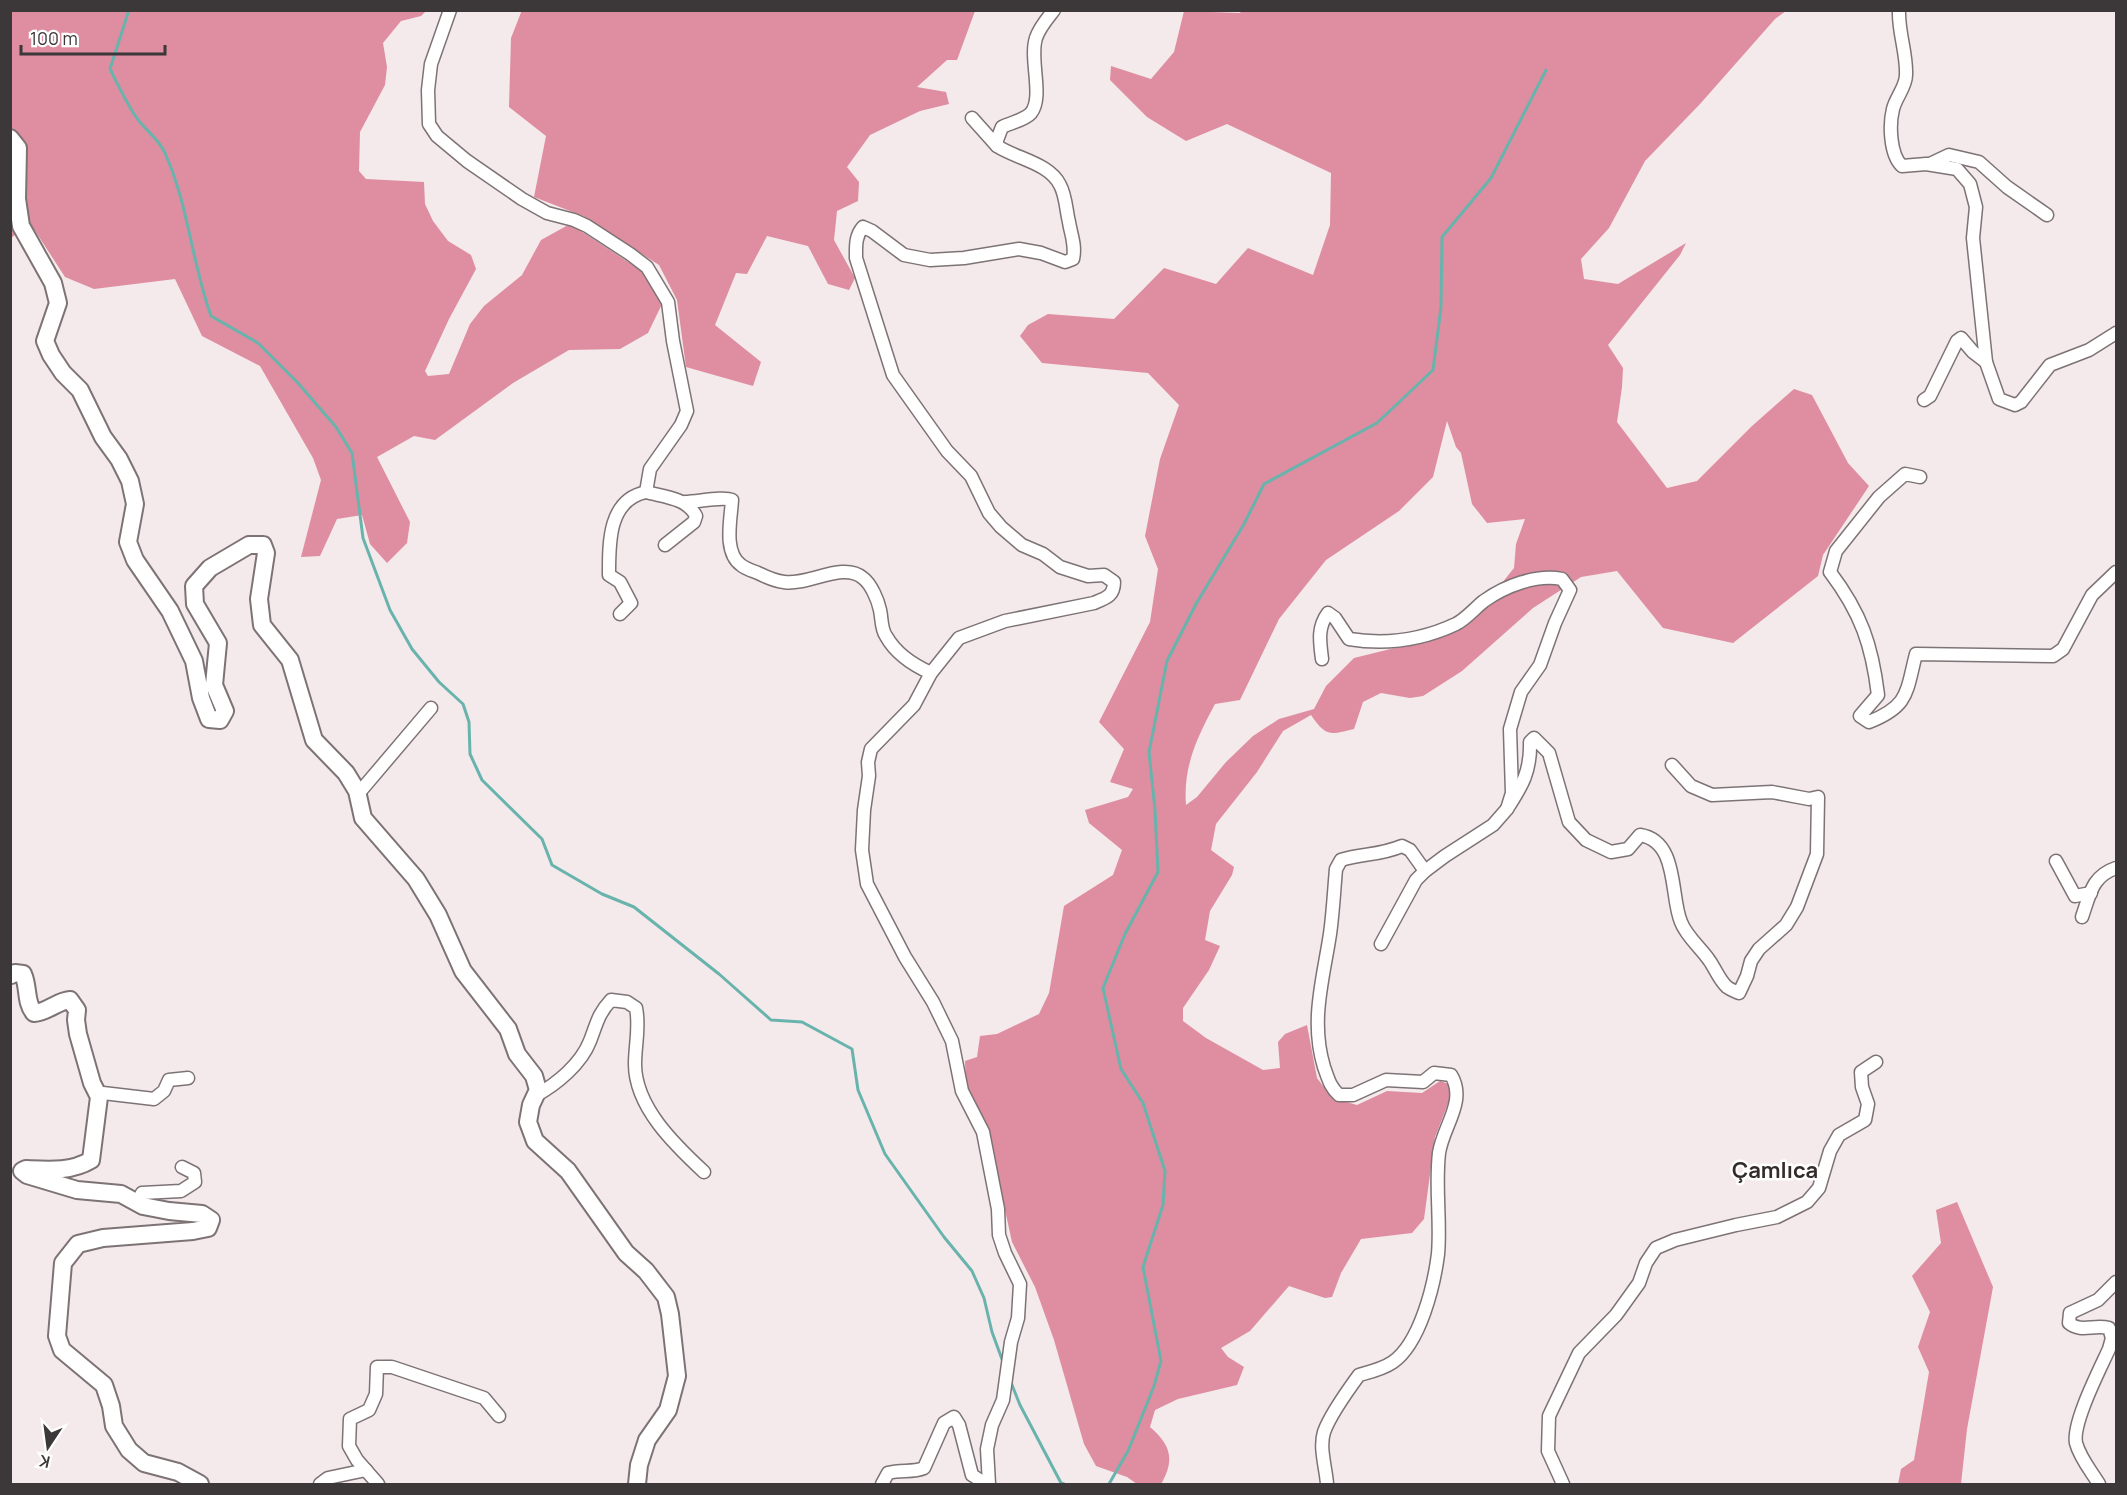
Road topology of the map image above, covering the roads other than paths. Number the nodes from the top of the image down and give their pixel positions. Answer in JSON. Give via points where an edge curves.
{"nodes":[{"id":1,"x":450,"y":10,"type":"edge"},
{"id":2,"x":1054,"y":10,"type":"edge"},
{"id":3,"x":1899,"y":10,"type":"edge"},
{"id":4,"x":972,"y":117,"type":"dead end"},
{"id":5,"x":10,"y":138,"type":"edge"},
{"id":6,"x":997,"y":146,"type":"junction"},
{"id":7,"x":1929,"y":164,"type":"junction"},
{"id":8,"x":2047,"y":215,"type":"dead end"},
{"id":9,"x":2116,"y":333,"type":"edge"},
{"id":10,"x":1986,"y":362,"type":"junction"},
{"id":11,"x":1924,"y":400,"type":"dead end"},
{"id":12,"x":1920,"y":477,"type":"dead end"},
{"id":13,"x":646,"y":492,"type":"junction"},
{"id":14,"x":685,"y":502,"type":"junction"},
{"id":15,"x":665,"y":545,"type":"dead end"},
{"id":16,"x":2116,"y":572,"type":"edge"},
{"id":17,"x":620,"y":614,"type":"dead end"},
{"id":18,"x":1322,"y":659,"type":"dead end"},
{"id":19,"x":931,"y":674,"type":"junction"},
{"id":20,"x":431,"y":708,"type":"dead end"},
{"id":21,"x":1672,"y":765,"type":"dead end"},
{"id":22,"x":358,"y":794,"type":"junction"},
{"id":23,"x":1507,"y":809,"type":"junction"},
{"id":24,"x":2056,"y":861,"type":"dead end"},
{"id":25,"x":2116,"y":868,"type":"edge"},
{"id":26,"x":1425,"y":871,"type":"junction"},
{"id":27,"x":2091,"y":893,"type":"junction"},
{"id":28,"x":2082,"y":917,"type":"dead end"},
{"id":29,"x":1381,"y":944,"type":"dead end"},
{"id":30,"x":11,"y":975,"type":"edge"},
{"id":31,"x":1876,"y":1062,"type":"dead end"},
{"id":32,"x":188,"y":1078,"type":"dead end"},
{"id":33,"x":535,"y":1096,"type":"junction"},
{"id":34,"x":99,"y":1097,"type":"junction"},
{"id":35,"x":182,"y":1167,"type":"dead end"},
{"id":36,"x":704,"y":1172,"type":"dead end"},
{"id":37,"x":16,"y":1173,"type":"edge"},
{"id":38,"x":138,"y":1201,"type":"junction"},
{"id":39,"x":2116,"y":1282,"type":"edge"},
{"id":40,"x":499,"y":1416,"type":"dead end"},
{"id":41,"x":366,"y":1470,"type":"junction"},
{"id":42,"x":200,"y":1485,"type":"edge"},
{"id":43,"x":320,"y":1485,"type":"edge"},
{"id":44,"x":378,"y":1485,"type":"edge"},
{"id":45,"x":638,"y":1485,"type":"edge"},
{"id":46,"x":882,"y":1485,"type":"edge"},
{"id":47,"x":987,"y":1485,"type":"edge"},
{"id":48,"x":1327,"y":1485,"type":"edge"},
{"id":49,"x":1563,"y":1485,"type":"edge"},
{"id":50,"x":2099,"y":1485,"type":"edge"}],
"edges":[{"from":1,"to":13,"type":"street","via":[[431,64],[428,90],[429,124],[436,136],[522,199],[547,213],[587,226],[630,254],[647,267],[668,302],[687,411],[650,469]]},
{"from":2,"to":6,"type":"street","via":[[1036,38],[1035,105],[1030,114],[1002,127]]},
{"from":3,"to":7,"type":"street","via":[[1906,80],[1893,110],[1892,141],[1896,160],[1902,166]]},
{"from":4,"to":6,"type":"street"},
{"from":5,"to":22,"type":"street","via":[[18,148],[21,226],[53,283],[58,303],[45,341],[63,373],[80,390],[130,480],[135,504],[128,542],[135,560],[170,611],[194,661],[209,719],[220,720],[225,711],[214,685],[218,643],[195,604],[194,586],[210,568],[249,546],[263,546],[266,553],[259,599],[262,625],[290,660],[314,740],[346,773]]},
{"from":6,"to":19,"type":"street","via":[[1038,165],[1060,184],[1074,245],[1073,259],[1065,261],[1019,249],[930,261],[904,255],[863,227],[855,245],[856,258],[893,375],[947,451],[971,476],[989,513],[1022,545],[1069,571],[1104,575],[1114,582],[1114,590],[1094,603],[1005,621],[959,638]]},
{"from":7,"to":8,"type":"street","via":[[1949,155],[1979,162]]},
{"from":7,"to":10,"type":"street","via":[[1957,169],[1970,184],[1976,207],[1973,238]]},
{"from":9,"to":10,"type":"street","via":[[2089,350],[2050,365],[2015,405],[1999,399]]},
{"from":10,"to":11,"type":"street","via":[[1961,338],[1930,396]]},
{"from":12,"to":16,"type":"street","via":[[1905,474],[1879,497],[1836,550],[1830,572],[1857,613],[1869,642],[1878,695],[1860,716],[1869,722],[1888,714],[1904,699],[1916,654],[2053,656],[2063,649],[2092,595]]},
{"from":13,"to":14,"type":"street"},
{"from":13,"to":17,"type":"street","via":[[635,494],[624,503],[610,538],[609,575],[620,582],[631,603]]},
{"from":14,"to":15,"type":"street","via":[[692,507],[694,522]]},
{"from":14,"to":19,"type":"street","via":[[725,497],[732,500],[730,544],[734,556],[741,565],[766,577],[795,582],[851,572],[863,578],[880,609],[885,635],[897,651]]},
{"from":18,"to":23,"type":"street","via":[[1319,636],[1328,613],[1349,639],[1396,642],[1458,623],[1485,600],[1524,581],[1562,579],[1570,590],[1567,601],[1540,665],[1521,692],[1510,729],[1512,793]]},
{"from":19,"to":47,"type":"street","via":[[914,705],[872,749],[864,810],[863,867],[874,898],[952,1041],[962,1091],[983,1132],[998,1209],[999,1235],[1020,1284],[1003,1400],[987,1449]]},
{"from":20,"to":22,"type":"street"},
{"from":21,"to":23,"type":"street","via":[[1691,786],[1712,795],[1772,792],[1809,800],[1818,797],[1817,854],[1797,908],[1786,926],[1759,949],[1739,993],[1724,984],[1681,922],[1665,851],[1640,835],[1628,849],[1611,852],[1586,840],[1569,822],[1549,753],[1534,738],[1530,742],[1531,759],[1524,782]]},
{"from":22,"to":33,"type":"street","via":[[363,818],[416,879],[438,915],[463,971],[508,1029],[517,1054],[534,1076],[538,1090]]},
{"from":23,"to":26,"type":"street","via":[[1493,825]]},
{"from":24,"to":27,"type":"street","via":[[2075,896]]},
{"from":25,"to":27,"type":"street","via":[[2097,879]]},
{"from":26,"to":29,"type":"street","via":[[1416,880]]},
{"from":26,"to":48,"type":"street","via":[[1410,850],[1402,846],[1371,856],[1352,856],[1341,860],[1336,869],[1317,1032],[1331,1088],[1339,1095],[1353,1095],[1386,1080],[1423,1082],[1434,1073],[1451,1075],[1457,1091],[1439,1152],[1438,1254],[1417,1330],[1406,1350],[1393,1362],[1359,1375],[1347,1392],[1324,1433]]},
{"from":27,"to":28,"type":"street"},
{"from":30,"to":34,"type":"street","via":[[23,974],[34,1013],[61,1001],[75,1004],[78,1034]]},
{"from":31,"to":49,"type":"street","via":[[1861,1072],[1868,1104],[1865,1120],[1839,1135],[1819,1188],[1807,1202],[1777,1218],[1704,1233],[1656,1248],[1639,1283],[1616,1315],[1579,1353],[1549,1416],[1548,1451]]},
{"from":32,"to":34,"type":"street","via":[[169,1080],[154,1099],[103,1093]]},
{"from":33,"to":36,"type":"street","via":[[550,1088],[581,1057],[596,1020],[611,1000],[627,1002],[636,1008],[638,1018],[634,1066],[638,1090],[657,1120]]},
{"from":33,"to":45,"type":"street","via":[[528,1122],[535,1142],[568,1171],[626,1253],[666,1297],[677,1376],[668,1410],[647,1440]]},
{"from":34,"to":37,"type":"street","via":[[91,1160],[60,1170],[26,1169]]},
{"from":35,"to":38,"type":"street","via":[[194,1173],[195,1182],[181,1191],[142,1193]]},
{"from":37,"to":38,"type":"street","via":[[76,1190],[121,1194]]},
{"from":38,"to":42,"type":"street","via":[[143,1206],[202,1214],[211,1220],[208,1228],[193,1231],[103,1238],[78,1244],[63,1263],[57,1336],[62,1350],[104,1385],[114,1426],[129,1450],[144,1463],[178,1472]]},
{"from":39,"to":50,"type":"street","via":[[2098,1300],[2070,1313],[2068,1323],[2074,1327],[2109,1328],[2112,1338],[2078,1423],[2076,1440],[2080,1455]]},
{"from":40,"to":41,"type":"street","via":[[484,1398],[393,1367],[376,1367],[376,1394],[369,1410],[350,1419],[349,1446]]},
{"from":41,"to":43,"type":"street","via":[[328,1478]]},
{"from":41,"to":44,"type":"street"},
{"from":46,"to":47,"type":"street","via":[[888,1473],[924,1468],[944,1422],[954,1417],[972,1475]]}]}
